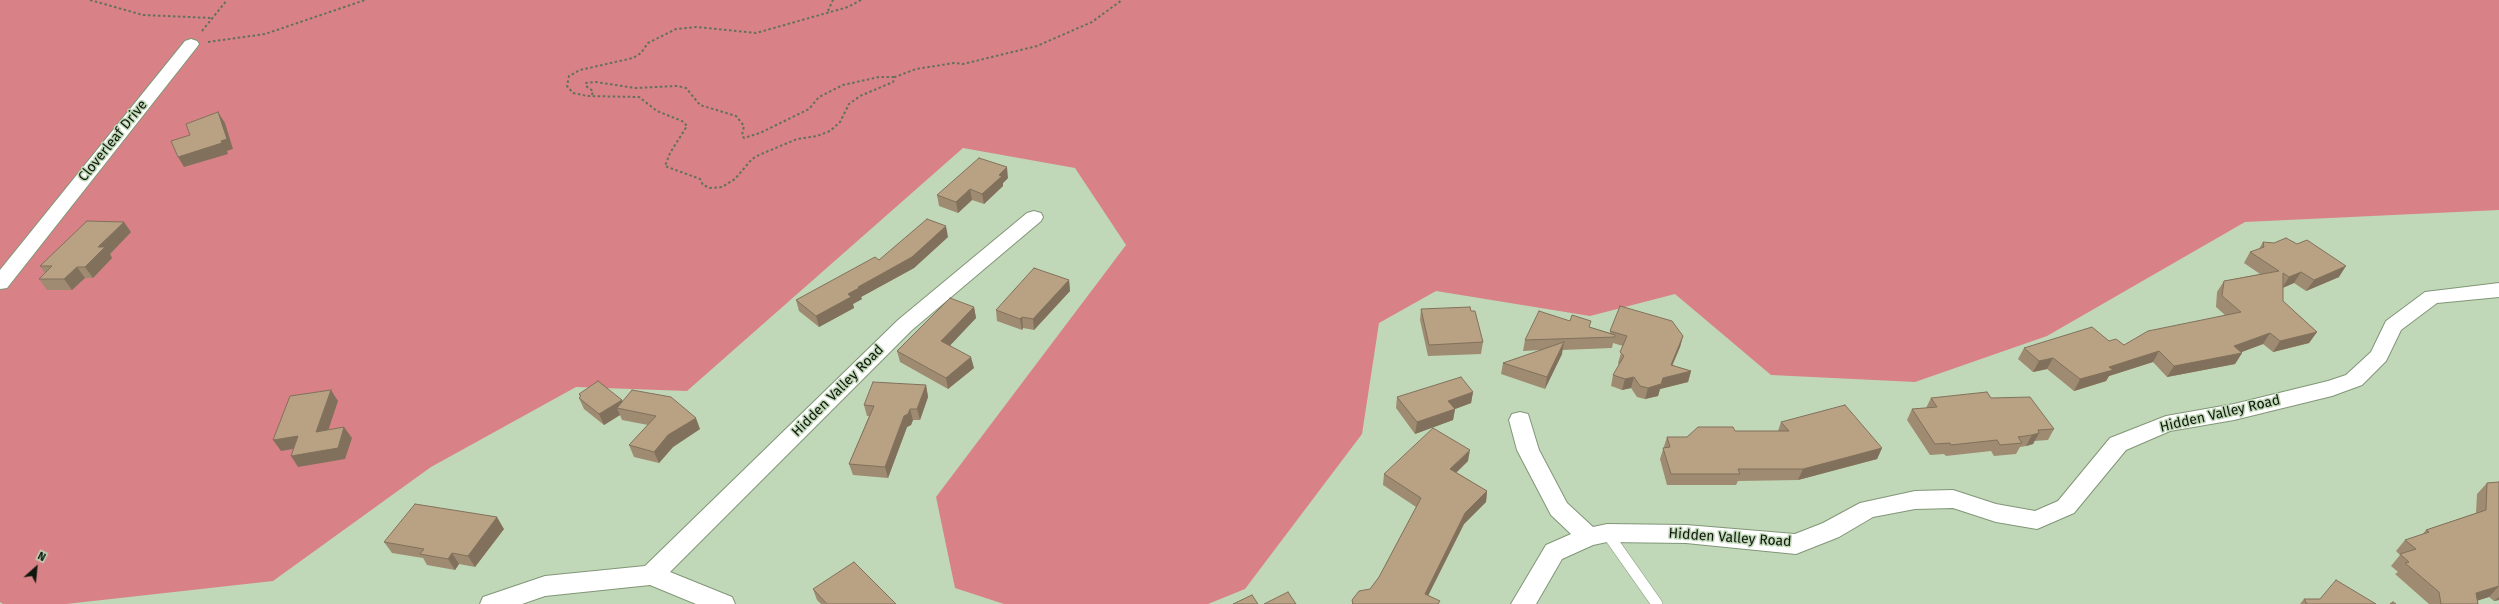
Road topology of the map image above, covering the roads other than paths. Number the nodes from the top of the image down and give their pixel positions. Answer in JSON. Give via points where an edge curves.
{"nodes":[{"id":1,"x":192,"y":44,"type":"road end"},
{"id":2,"x":1034,"y":217,"type":"dead end"},
{"id":3,"x":0,"y":283,"type":"edge"},
{"id":4,"x":2499,"y":290,"type":"edge"},
{"id":5,"x":1520,"y":420,"type":"dead end"},
{"id":6,"x":1598,"y":535,"type":"junction"},
{"id":7,"x":651,"y":575,"type":"junction"},
{"id":8,"x":492,"y":604,"type":"edge"},
{"id":9,"x":723,"y":604,"type":"edge"},
{"id":10,"x":1523,"y":604,"type":"edge"},
{"id":11,"x":1656,"y":604,"type":"edge"}],
"edges":[{"from":1,"to":3,"type":"street","name":"Cloverleaf Drive"},
{"from":2,"to":7,"type":"street","name":"Hidden Valley Road","via":[[905,325]]},
{"from":4,"to":6,"type":"street","name":"Hidden Valley Road","via":[[2432,297],[2394,326],[2379,356],[2354,380],[2332,388],[2234,412],[2166,424],[2118,444],[2066,507],[2037,520],[1996,513],[1953,499],[1915,500],[1868,509],[1832,530],[1796,544],[1686,534]]},
{"from":5,"to":6,"type":"street","via":[[1528,450],[1559,509]]},
{"from":6,"to":10,"type":"street","name":"Hidden Valley Road","via":[[1554,552]]},
{"from":6,"to":11,"type":"lane","via":[[1629,567]]},
{"from":7,"to":8,"type":"street","via":[[545,586]]},
{"from":7,"to":9,"type":"street"}]}
